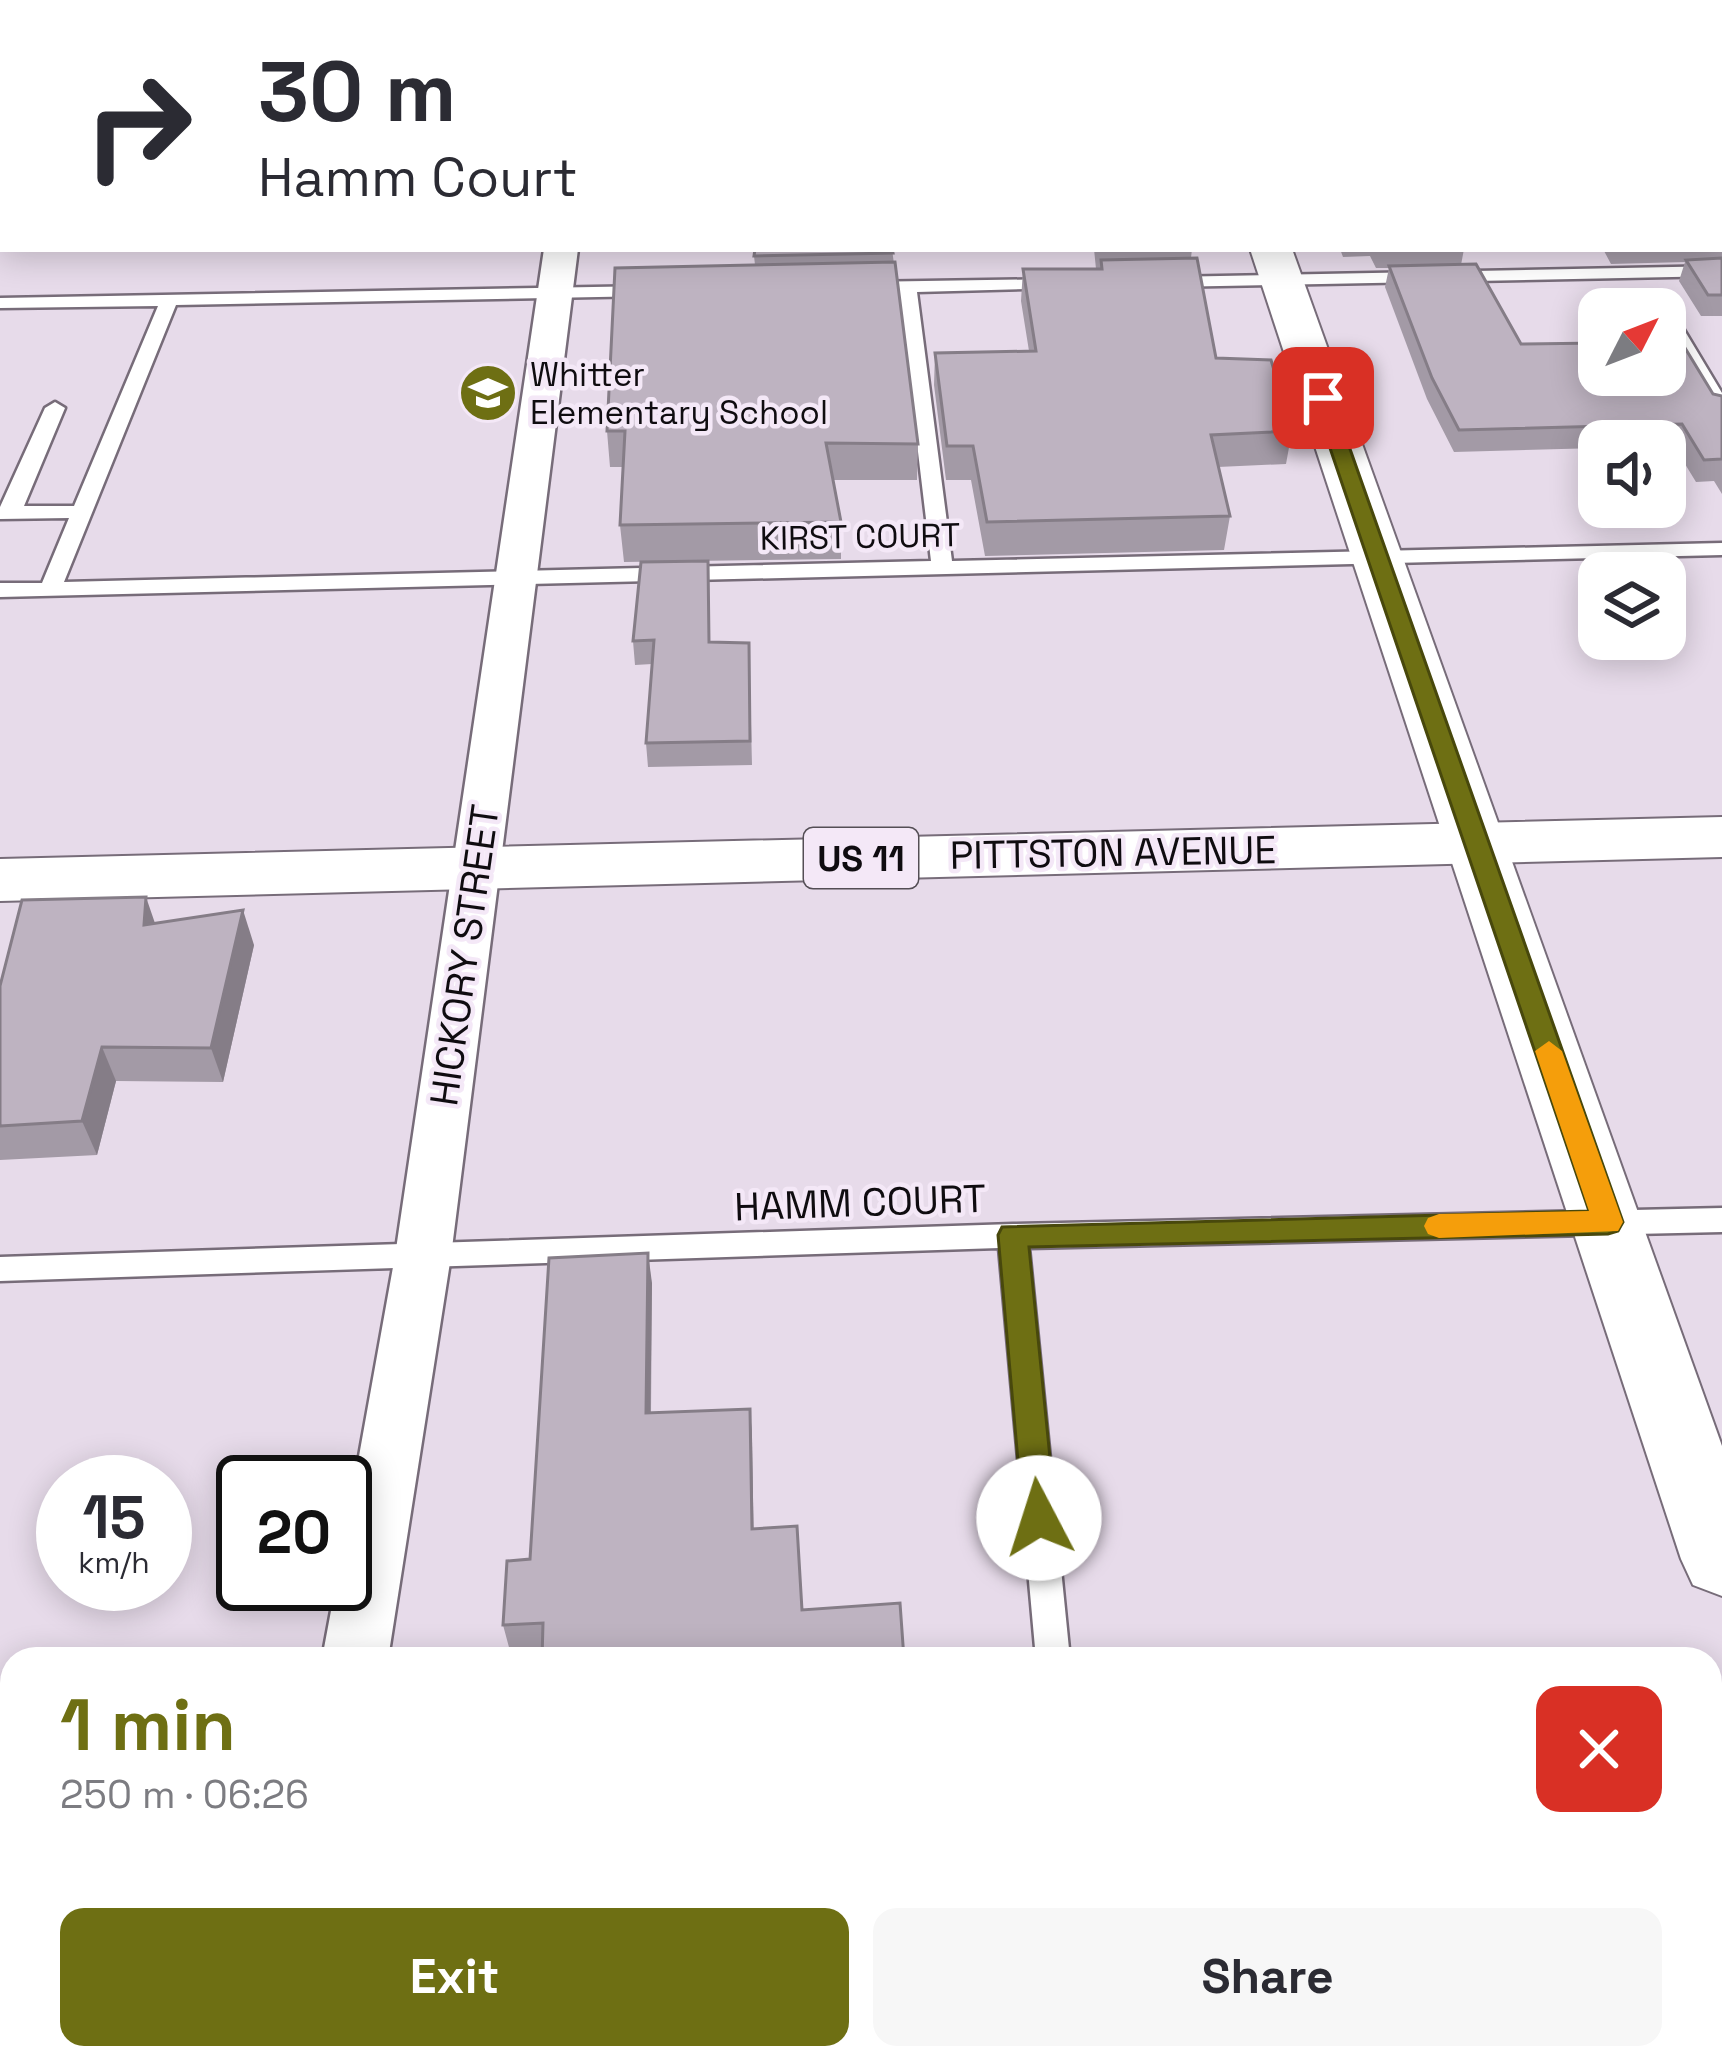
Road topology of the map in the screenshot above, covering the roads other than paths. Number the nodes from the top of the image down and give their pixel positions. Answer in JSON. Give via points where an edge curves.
{"nodes":[{"id":1,"x":1276,"y":265,"type":"edge"},
{"id":2,"x":558,"y":271,"type":"edge"},
{"id":3,"x":1722,"y":271,"type":"edge"},
{"id":4,"x":1640,"y":272,"type":"junction"},
{"id":5,"x":1142,"y":283,"type":"edge"},
{"id":6,"x":1071,"y":284,"type":"edge"},
{"id":7,"x":907,"y":287,"type":"junction"},
{"id":8,"x":837,"y":288,"type":"edge"},
{"id":9,"x":1650,"y":288,"type":"edge"},
{"id":10,"x":672,"y":291,"type":"edge"},
{"id":11,"x":169,"y":300,"type":"junction"},
{"id":12,"x":0,"y":303,"type":"edge"},
{"id":13,"x":1686,"y":348,"type":"edge"},
{"id":14,"x":55,"y":408,"type":"dead end"},
{"id":15,"x":1722,"y":409,"type":"edge"},
{"id":16,"x":82,"y":512,"type":"junction"},
{"id":17,"x":5,"y":513,"type":"edge"},
{"id":18,"x":1722,"y":549,"type":"edge"},
{"id":19,"x":1377,"y":555,"type":"junction"},
{"id":20,"x":942,"y":568,"type":"junction"},
{"id":21,"x":516,"y":576,"type":"junction"},
{"id":22,"x":50,"y":589,"type":"junction"},
{"id":23,"x":0,"y":590,"type":"edge"},
{"id":24,"x":1722,"y":837,"type":"edge"},
{"id":25,"x":1476,"y":843,"type":"junction"},
{"id":26,"x":476,"y":867,"type":"junction"},
{"id":27,"x":0,"y":880,"type":"edge"},
{"id":28,"x":1722,"y":1220,"type":"edge"},
{"id":29,"x":1608,"y":1222,"type":"junction"},
{"id":30,"x":1013,"y":1235,"type":"junction"},
{"id":31,"x":423,"y":1256,"type":"junction"},
{"id":32,"x":0,"y":1269,"type":"edge"},
{"id":33,"x":1722,"y":1559,"type":"edge"},
{"id":34,"x":357,"y":1647,"type":"edge"},
{"id":35,"x":1052,"y":1647,"type":"edge"}],
"edges":[{"from":1,"to":4,"type":"lane"},
{"from":1,"to":5,"type":"lane"},
{"from":1,"to":19,"type":"main road"},
{"from":2,"to":10,"type":"lane"},
{"from":2,"to":11,"type":"lane"},
{"from":2,"to":21,"type":"street","name":"HICKORY STREET"},
{"from":3,"to":4,"type":"lane"},
{"from":4,"to":9,"type":"lane"},
{"from":6,"to":7,"type":"lane"},
{"from":7,"to":8,"type":"lane"},
{"from":7,"to":20,"type":"lane"},
{"from":11,"to":12,"type":"lane"},
{"from":11,"to":16,"type":"lane"},
{"from":13,"to":15,"type":"lane"},
{"from":14,"to":17,"type":"lane"},
{"from":16,"to":17,"type":"lane"},
{"from":16,"to":22,"type":"lane"},
{"from":18,"to":19,"type":"lane","name":"KIRST COURT"},
{"from":19,"to":20,"type":"lane","name":"KIRST COURT"},
{"from":19,"to":25,"type":"main road"},
{"from":20,"to":21,"type":"lane","name":"KIRST COURT"},
{"from":21,"to":22,"type":"lane","name":"KIRST COURT"},
{"from":21,"to":26,"type":"street","name":"HICKORY STREET"},
{"from":22,"to":23,"type":"lane","name":"KIRST COURT"},
{"from":24,"to":25,"type":"main road","name":"PITTSTON AVENUE","number":"US 11"},
{"from":25,"to":26,"type":"main road","name":"PITTSTON AVENUE","number":"US 11"},
{"from":25,"to":29,"type":"main road"},
{"from":26,"to":27,"type":"main road","name":"PITTSTON AVENUE","number":"US 11"},
{"from":26,"to":31,"type":"street","name":"HICKORY STREET"},
{"from":28,"to":29,"type":"lane","name":"HAMM COURT"},
{"from":29,"to":30,"type":"lane","name":"HAMM COURT"},
{"from":29,"to":33,"type":"main road"},
{"from":30,"to":31,"type":"lane","name":"HAMM COURT"},
{"from":30,"to":35,"type":"lane"},
{"from":31,"to":32,"type":"lane","name":"HAMM COURT"},
{"from":31,"to":34,"type":"street","name":"HICKORY STREET"}]}
